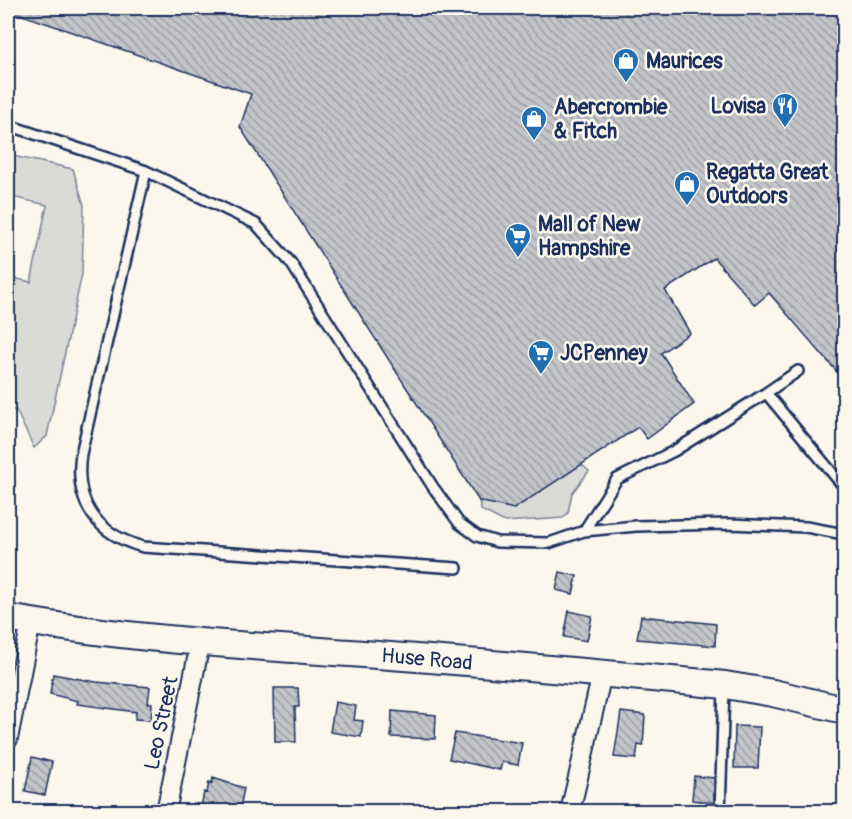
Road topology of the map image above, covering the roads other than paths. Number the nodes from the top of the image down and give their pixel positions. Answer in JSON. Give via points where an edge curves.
{"nodes":[{"id":1,"x":8,"y":125,"type":"edge"},
{"id":2,"x":146,"y":171,"type":"junction"},
{"id":3,"x":798,"y":372,"type":"dead end"},
{"id":4,"x":765,"y":393,"type":"junction"},
{"id":5,"x":844,"y":487,"type":"edge"},
{"id":6,"x":584,"y":531,"type":"junction"},
{"id":7,"x":844,"y":534,"type":"edge"},
{"id":8,"x":457,"y":568,"type":"dead end"},
{"id":9,"x":19,"y":620,"type":"edge"},
{"id":10,"x":200,"y":644,"type":"junction"},
{"id":11,"x":602,"y":674,"type":"junction"},
{"id":12,"x":724,"y":685,"type":"junction"},
{"id":13,"x":844,"y":710,"type":"edge"},
{"id":14,"x":8,"y":739,"type":"edge"},
{"id":15,"x":166,"y":812,"type":"edge"},
{"id":16,"x":570,"y":812,"type":"edge"},
{"id":17,"x":720,"y":812,"type":"edge"}],
"edges":[{"from":1,"to":2,"type":"lane"},
{"from":2,"to":6,"type":"lane","via":[[256,224],[277,247],[459,523],[477,536],[521,544],[549,543]]},
{"from":2,"to":8,"type":"lane","via":[[81,454],[79,485],[92,514],[111,534],[143,547]]},
{"from":3,"to":4,"type":"lane"},
{"from":4,"to":5,"type":"lane"},
{"from":4,"to":6,"type":"lane","via":[[674,451],[617,479]]},
{"from":6,"to":7,"type":"lane","via":[[729,524],[806,527]]},
{"from":9,"to":10,"type":"street","name":"Huse Road"},
{"from":9,"to":14,"type":"street"},
{"from":10,"to":11,"type":"street","name":"Huse Road"},
{"from":10,"to":15,"type":"street","name":"Leo Street"},
{"from":11,"to":12,"type":"street","name":"Huse Road"},
{"from":11,"to":16,"type":"street"},
{"from":12,"to":13,"type":"street","name":"Huse Road"},
{"from":12,"to":17,"type":"lane"}]}
